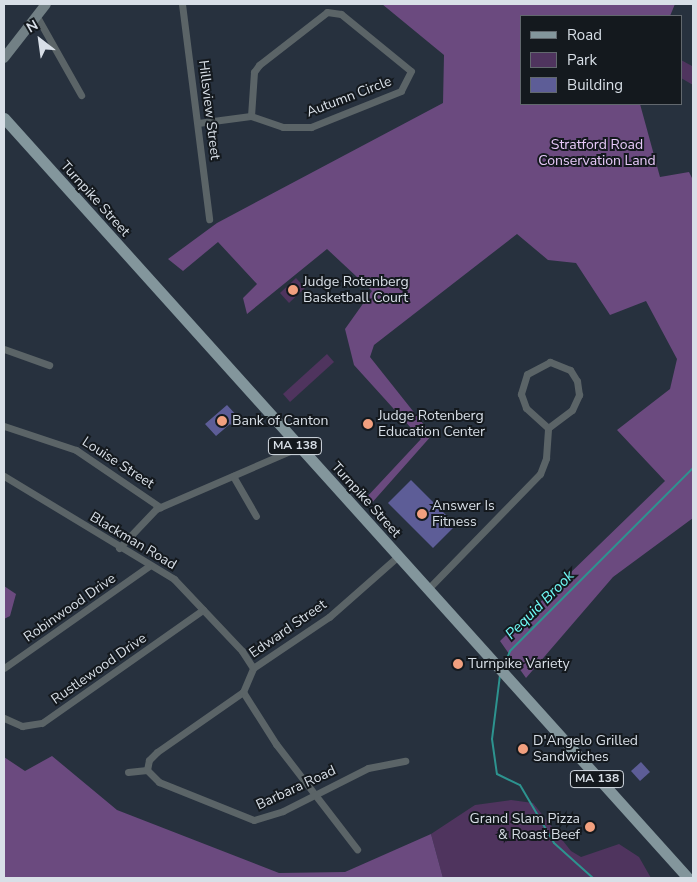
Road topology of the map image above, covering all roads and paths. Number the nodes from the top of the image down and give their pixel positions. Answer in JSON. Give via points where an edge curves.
{"nodes":[{"id":1,"x":46,"y":4,"type":"edge"},
{"id":2,"x":182,"y":4,"type":"edge"},
{"id":3,"x":36,"y":15,"type":"junction"},
{"id":4,"x":4,"y":58,"type":"edge"},
{"id":5,"x":81,"y":95,"type":"dead end"},
{"id":6,"x":251,"y":116,"type":"junction"},
{"id":7,"x":4,"y":118,"type":"edge"},
{"id":8,"x":198,"y":123,"type":"junction"},
{"id":9,"x":209,"y":219,"type":"dead end"},
{"id":10,"x":4,"y":350,"type":"edge"},
{"id":11,"x":49,"y":365,"type":"dead end"},
{"id":12,"x":4,"y":426,"type":"edge"},
{"id":13,"x":548,"y":428,"type":"junction"},
{"id":14,"x":298,"y":448,"type":"junction"},
{"id":15,"x":4,"y":476,"type":"edge"},
{"id":16,"x":234,"y":476,"type":"junction"},
{"id":17,"x":160,"y":507,"type":"junction"},
{"id":18,"x":256,"y":516,"type":"dead end"},
{"id":19,"x":119,"y":548,"type":"junction"},
{"id":20,"x":397,"y":557,"type":"junction"},
{"id":21,"x":149,"y":566,"type":"junction"},
{"id":22,"x":426,"y":590,"type":"junction"},
{"id":23,"x":203,"y":610,"type":"junction"},
{"id":24,"x":4,"y":668,"type":"edge"},
{"id":25,"x":253,"y":668,"type":"junction"},
{"id":26,"x":243,"y":692,"type":"junction"},
{"id":27,"x":4,"y":718,"type":"edge"},
{"id":28,"x":405,"y":761,"type":"dead end"},
{"id":29,"x":147,"y":770,"type":"junction"},
{"id":30,"x":128,"y":772,"type":"dead end"},
{"id":31,"x":314,"y":794,"type":"junction"},
{"id":32,"x":357,"y":849,"type":"dead end"},
{"id":33,"x":688,"y":878,"type":"edge"}],
"edges":[{"from":1,"to":3,"type":"main road"},
{"from":2,"to":8,"type":"street","name":"Hillsview Street"},
{"from":3,"to":4,"type":"main road"},
{"from":3,"to":5,"type":"street"},
{"from":6,"to":6,"type":"street","name":"Autumn Circle","via":[[254,72],[327,12],[341,14],[411,71],[401,92],[311,127],[283,127]]},
{"from":6,"to":8,"type":"street","name":"Autumn Circle"},
{"from":7,"to":14,"type":"main road","name":"Turnpike Street","number":"MA 138"},
{"from":8,"to":9,"type":"street","name":"Hillsview Street"},
{"from":10,"to":11,"type":"street"},
{"from":12,"to":17,"type":"street","name":"Louise Street","via":[[76,450]]},
{"from":13,"to":13,"type":"street","via":[[572,410],[579,389],[570,370],[550,362],[527,374],[521,394],[526,408]]},
{"from":13,"to":22,"type":"street","via":[[546,458],[536,479]]},
{"from":14,"to":16,"type":"street"},
{"from":14,"to":20,"type":"main road","name":"Turnpike Street","number":"MA 138"},
{"from":15,"to":19,"type":"street","name":"Blackman Road"},
{"from":16,"to":17,"type":"street"},
{"from":16,"to":18,"type":"street"},
{"from":17,"to":19,"type":"street","via":[[129,534]]},
{"from":19,"to":21,"type":"street","name":"Blackman Road"},
{"from":20,"to":22,"type":"main road","name":"Turnpike Street","number":"MA 138"},
{"from":20,"to":25,"type":"street","name":"Edward Street","via":[[329,617]]},
{"from":21,"to":23,"type":"street","name":"Blackman Road","via":[[174,580]]},
{"from":21,"to":24,"type":"street","name":"Robinwood Drive"},
{"from":22,"to":33,"type":"main road","name":"Turnpike Street","number":"MA 138"},
{"from":23,"to":25,"type":"street","name":"Blackman Road","via":[[242,651]]},
{"from":23,"to":27,"type":"street","name":"Rustlewood Drive","via":[[42,723],[22,726]]},
{"from":25,"to":26,"type":"street","name":"Edward Street"},
{"from":26,"to":29,"type":"street","via":[[157,752]]},
{"from":26,"to":31,"type":"street","via":[[276,744]]},
{"from":28,"to":31,"type":"street","name":"Barbara Road","via":[[368,768]]},
{"from":29,"to":30,"type":"street"},
{"from":29,"to":31,"type":"street","name":"Barbara Road","via":[[159,782],[254,820]]},
{"from":31,"to":32,"type":"street"}]}
